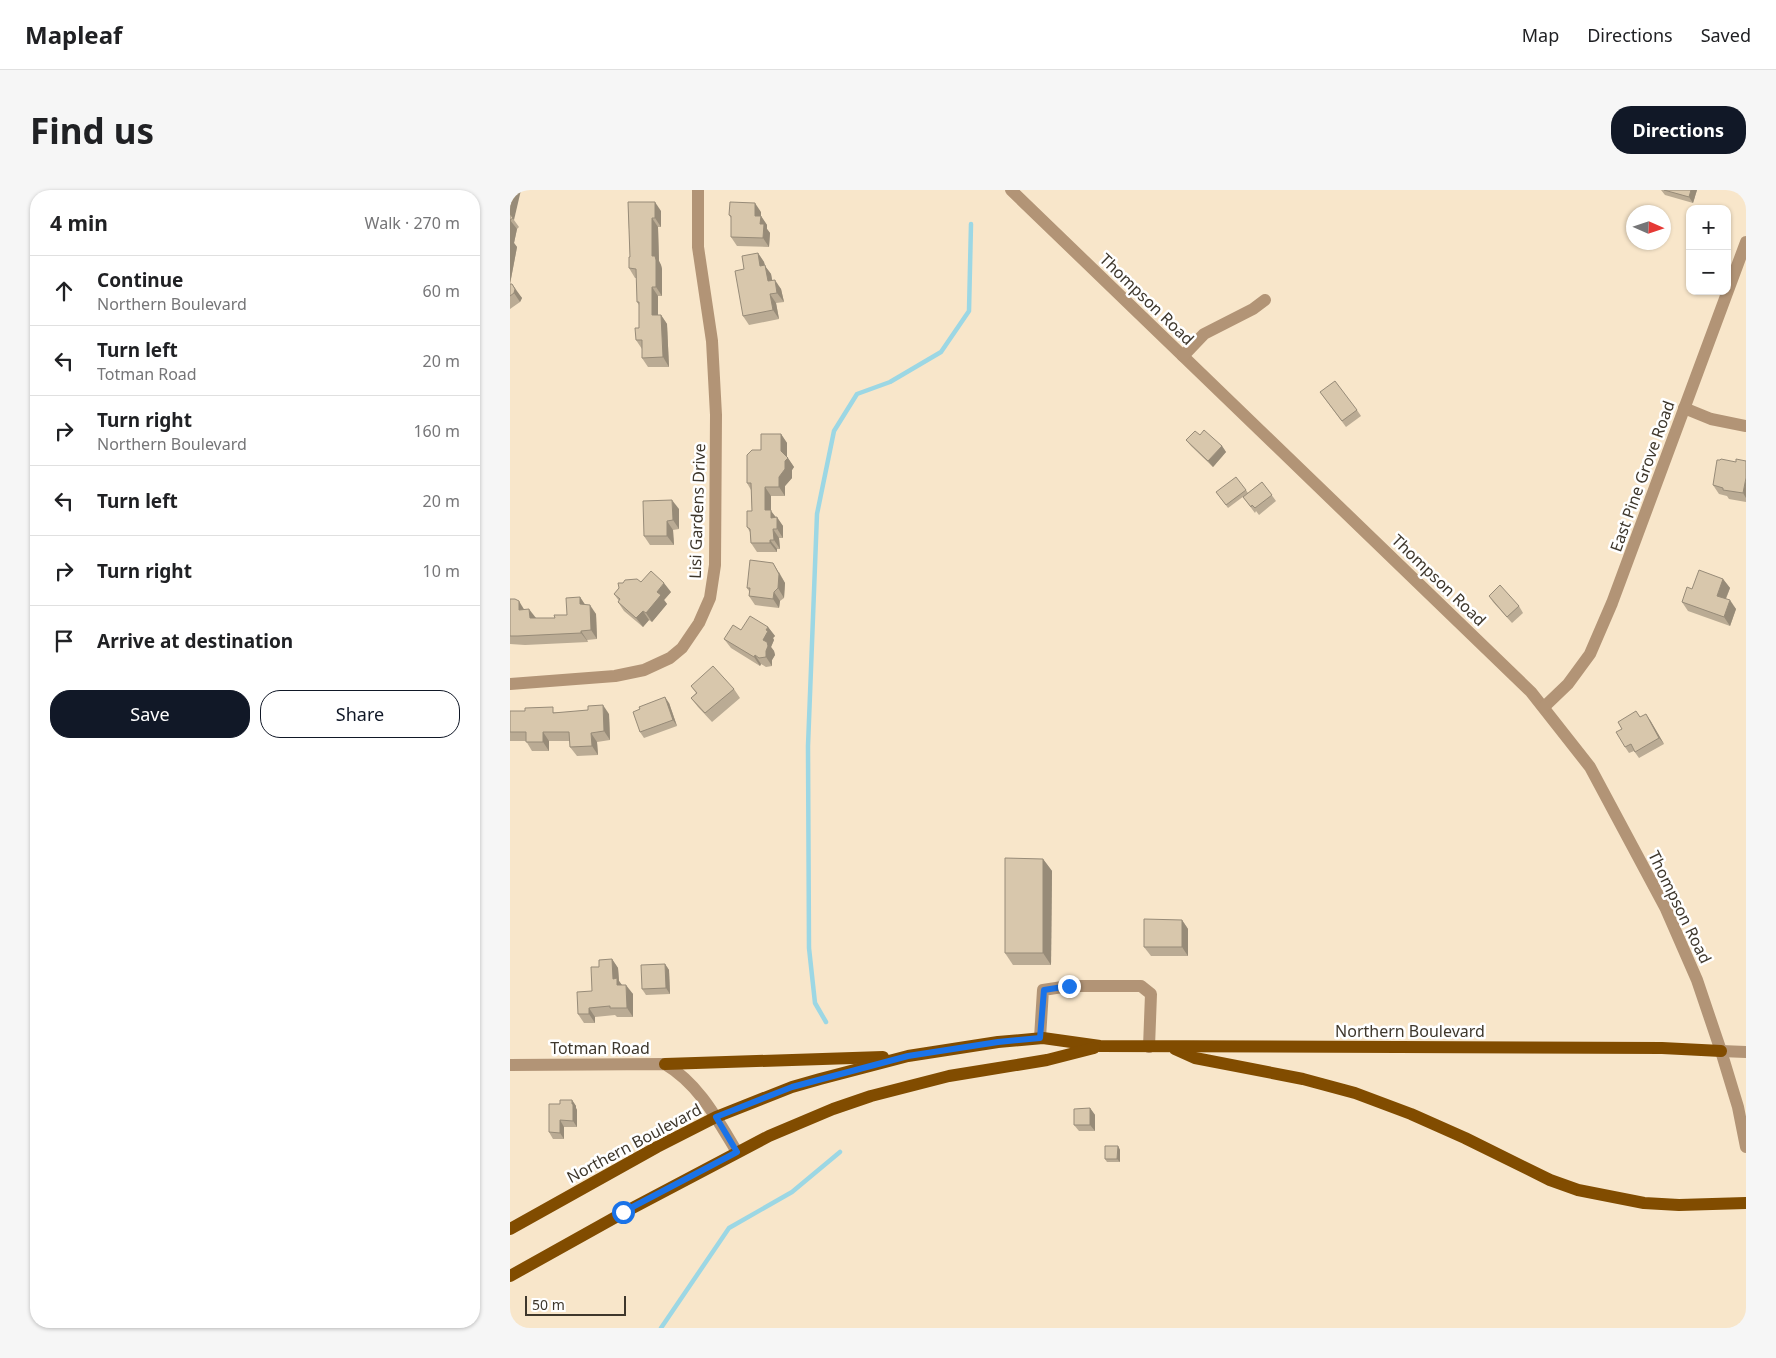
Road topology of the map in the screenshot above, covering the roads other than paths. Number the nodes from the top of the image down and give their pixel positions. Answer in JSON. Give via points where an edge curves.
{"nodes":[{"id":1,"x":698,"y":190,"type":"edge"},
{"id":2,"x":1011,"y":190,"type":"edge"},
{"id":3,"x":1746,"y":242,"type":"edge"},
{"id":4,"x":1265,"y":300,"type":"dead end"},
{"id":5,"x":1183,"y":356,"type":"junction"},
{"id":6,"x":1684,"y":408,"type":"junction"},
{"id":7,"x":1746,"y":426,"type":"edge"},
{"id":8,"x":510,"y":684,"type":"edge"},
{"id":9,"x":1544,"y":707,"type":"junction"},
{"id":10,"x":1040,"y":1038,"type":"junction"},
{"id":11,"x":1100,"y":1046,"type":"junction"},
{"id":12,"x":1149,"y":1047,"type":"junction"},
{"id":13,"x":1171,"y":1047,"type":"junction"},
{"id":14,"x":1721,"y":1051,"type":"junction"},
{"id":15,"x":1746,"y":1052,"type":"edge"},
{"id":16,"x":908,"y":1056,"type":"junction"},
{"id":17,"x":665,"y":1064,"type":"junction"},
{"id":18,"x":510,"y":1065,"type":"edge"},
{"id":19,"x":716,"y":1117,"type":"junction"},
{"id":20,"x":1746,"y":1147,"type":"edge"},
{"id":21,"x":737,"y":1152,"type":"junction"},
{"id":22,"x":1746,"y":1203,"type":"edge"},
{"id":23,"x":510,"y":1229,"type":"edge"},
{"id":24,"x":510,"y":1276,"type":"edge"}],
"edges":[{"from":1,"to":8,"type":"street","name":"Lisi Gardens Drive","via":[[698,247],[712,341],[716,415],[715,565],[710,598],[699,623],[682,648],[670,658],[644,670],[615,676]]},
{"from":2,"to":5,"type":"street","name":"Thompson Road"},
{"from":3,"to":6,"type":"street","name":"East Pine Grove Road"},
{"from":4,"to":5,"type":"street","via":[[1204,334]]},
{"from":5,"to":9,"type":"street","name":"Thompson Road"},
{"from":6,"to":7,"type":"street","via":[[1711,419]]},
{"from":6,"to":9,"type":"street","name":"East Pine Grove Road","via":[[1590,654],[1568,684]]},
{"from":9,"to":14,"type":"street","name":"Thompson Road","via":[[1590,767],[1666,909],[1697,980]]},
{"from":10,"to":11,"type":"main road","name":"Northern Boulevard"},
{"from":10,"to":12,"type":"street","via":[[1044,990],[1069,986],[1140,986],[1152,994]]},
{"from":10,"to":16,"type":"main road","name":"Northern Boulevard"},
{"from":11,"to":12,"type":"main road","name":"Northern Boulevard"},
{"from":11,"to":21,"type":"main road","name":"Northern Boulevard","via":[[1048,1060],[949,1076],[870,1096]]},
{"from":12,"to":13,"type":"main road","name":"Northern Boulevard"},
{"from":13,"to":14,"type":"main road","name":"Northern Boulevard"},
{"from":13,"to":22,"type":"main road","via":[[1195,1058],[1303,1078],[1355,1092],[1578,1190],[1644,1203]]},
{"from":14,"to":15,"type":"street"},
{"from":14,"to":20,"type":"street","name":"Thompson Road"},
{"from":16,"to":17,"type":"main road"},
{"from":16,"to":19,"type":"main road","name":"Northern Boulevard","via":[[792,1087]]},
{"from":17,"to":18,"type":"street","name":"Totman Road"},
{"from":17,"to":19,"type":"street","name":"Totman Road","via":[[700,1092]]},
{"from":19,"to":21,"type":"street","name":"Totman Road"},
{"from":19,"to":23,"type":"main road","name":"Northern Boulevard"},
{"from":21,"to":24,"type":"main road","name":"Northern Boulevard"}]}
